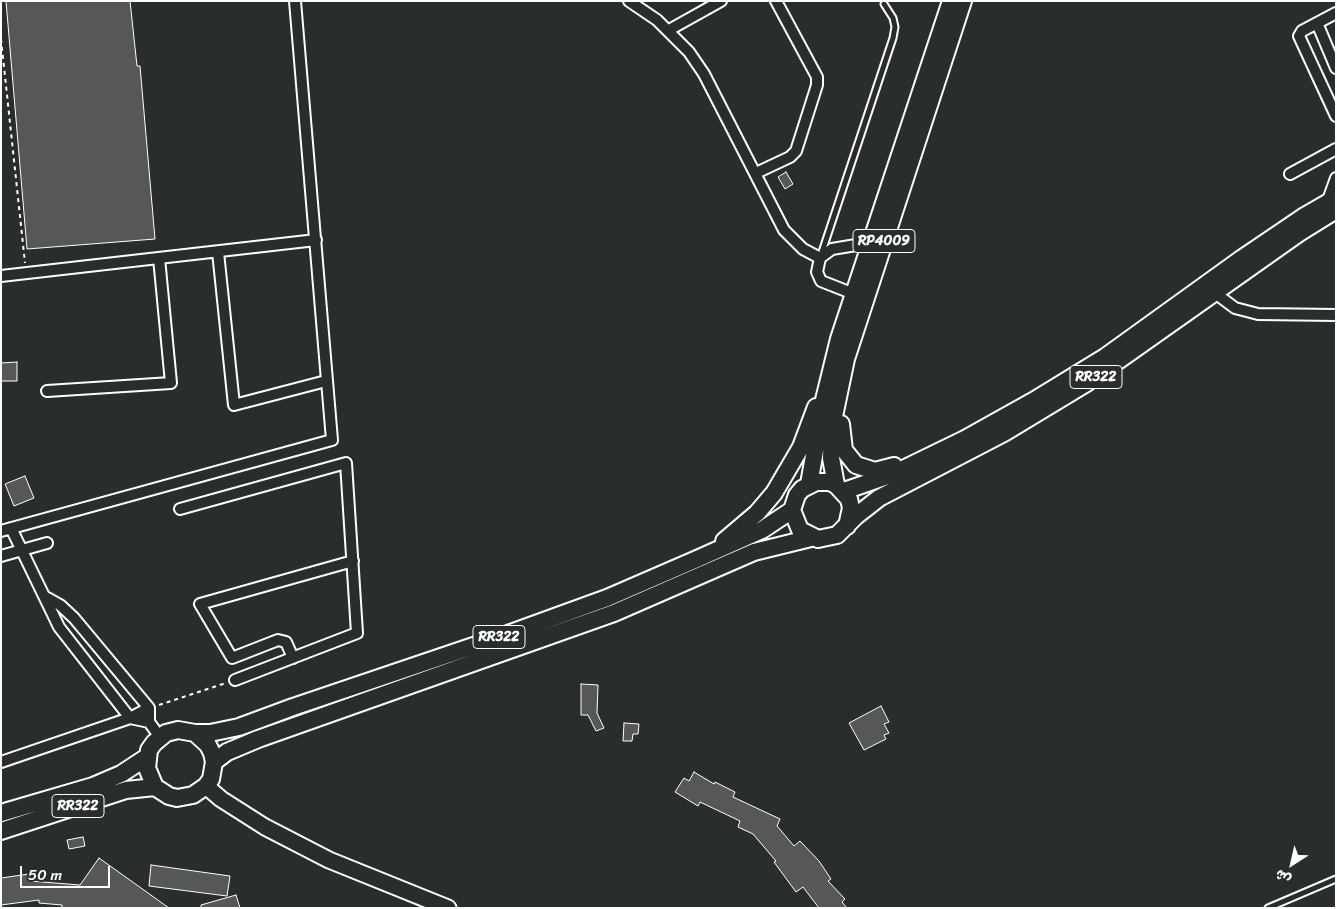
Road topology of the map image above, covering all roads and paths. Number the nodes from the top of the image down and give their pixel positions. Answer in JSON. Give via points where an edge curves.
{"nodes":[{"id":1,"x":295,"y":1,"type":"edge"},
{"id":2,"x":629,"y":1,"type":"edge"},
{"id":3,"x":721,"y":1,"type":"edge"},
{"id":4,"x":776,"y":1,"type":"edge"},
{"id":5,"x":951,"y":1,"type":"edge"},
{"id":6,"x":963,"y":1,"type":"edge"},
{"id":7,"x":884,"y":4,"type":"dead end"},
{"id":8,"x":1336,"y":13,"type":"edge"},
{"id":9,"x":1316,"y":23,"type":"junction"},
{"id":10,"x":669,"y":30,"type":"junction"},
{"id":11,"x":1,"y":39,"type":"edge"},
{"id":12,"x":1336,"y":68,"type":"edge"},
{"id":13,"x":1336,"y":116,"type":"edge"},
{"id":14,"x":1336,"y":149,"type":"edge"},
{"id":15,"x":756,"y":174,"type":"junction"},
{"id":16,"x":1290,"y":174,"type":"dead end"},
{"id":17,"x":1336,"y":178,"type":"edge"},
{"id":18,"x":1333,"y":204,"type":"edge"},
{"id":19,"x":872,"y":237,"type":"junction"},
{"id":20,"x":316,"y":240,"type":"junction"},
{"id":21,"x":218,"y":252,"type":"junction"},
{"id":22,"x":159,"y":258,"type":"junction"},
{"id":23,"x":820,"y":258,"type":"junction"},
{"id":24,"x":26,"y":272,"type":"junction"},
{"id":25,"x":1,"y":276,"type":"edge"},
{"id":26,"x":854,"y":294,"type":"junction"},
{"id":27,"x":1215,"y":294,"type":"junction"},
{"id":28,"x":1336,"y":315,"type":"edge"},
{"id":29,"x":326,"y":381,"type":"junction"},
{"id":30,"x":834,"y":382,"type":"junction"},
{"id":31,"x":47,"y":392,"type":"dead end"},
{"id":32,"x":939,"y":452,"type":"junction"},
{"id":33,"x":809,"y":484,"type":"junction"},
{"id":34,"x":840,"y":488,"type":"junction"},
{"id":35,"x":180,"y":509,"type":"dead end"},
{"id":36,"x":792,"y":510,"type":"junction"},
{"id":37,"x":847,"y":526,"type":"junction"},
{"id":38,"x":6,"y":529,"type":"edge"},
{"id":39,"x":811,"y":538,"type":"junction"},
{"id":40,"x":47,"y":543,"type":"dead end"},
{"id":41,"x":20,"y":551,"type":"junction"},
{"id":42,"x":1,"y":556,"type":"edge"},
{"id":43,"x":697,"y":559,"type":"junction"},
{"id":44,"x":353,"y":561,"type":"junction"},
{"id":45,"x":44,"y":596,"type":"junction"},
{"id":46,"x":293,"y":658,"type":"junction"},
{"id":47,"x":235,"y":680,"type":"joint"},
{"id":48,"x":149,"y":708,"type":"junction"},
{"id":49,"x":130,"y":718,"type":"junction"},
{"id":50,"x":149,"y":722,"type":"junction"},
{"id":51,"x":195,"y":733,"type":"junction"},
{"id":52,"x":160,"y":737,"type":"junction"},
{"id":53,"x":147,"y":757,"type":"junction"},
{"id":54,"x":1,"y":762,"type":"edge"},
{"id":55,"x":214,"y":762,"type":"junction"},
{"id":56,"x":206,"y":786,"type":"junction"},
{"id":57,"x":155,"y":787,"type":"junction"},
{"id":58,"x":1,"y":813,"type":"edge"},
{"id":59,"x":1,"y":831,"type":"edge"},
{"id":60,"x":1336,"y":879,"type":"edge"},
{"id":61,"x":448,"y":908,"type":"edge"},
{"id":62,"x":1268,"y":908,"type":"edge"}],
"edges":[{"from":1,"to":20,"type":"street"},
{"from":2,"to":10,"type":"street"},
{"from":3,"to":10,"type":"street"},
{"from":4,"to":15,"type":"street","via":[[816,77],[817,85],[796,152]]},
{"from":5,"to":19,"type":"main road","number":"RP4009"},
{"from":6,"to":30,"type":"main road","number":"RP4009","via":[[856,326]]},
{"from":7,"to":23,"type":"lane","via":[[893,18],[893,38]]},
{"from":8,"to":9,"type":"street"},
{"from":9,"to":12,"type":"street"},
{"from":9,"to":13,"type":"street","via":[[1299,36]]},
{"from":10,"to":15,"type":"street","via":[[704,74]]},
{"from":11,"to":24,"type":"path"},
{"from":14,"to":16,"type":"street"},
{"from":15,"to":23,"type":"street","via":[[790,237]]},
{"from":17,"to":18,"type":"street"},
{"from":18,"to":27,"type":"main road","number":"RR322"},
{"from":18,"to":32,"type":"main road","number":"RR322","via":[[1241,259],[1098,361],[999,421]]},
{"from":19,"to":23,"type":"street","via":[[856,245],[832,249]]},
{"from":19,"to":26,"type":"main road","number":"RP4009"},
{"from":20,"to":21,"type":"street"},
{"from":20,"to":29,"type":"street"},
{"from":21,"to":22,"type":"street"},
{"from":21,"to":29,"type":"street","via":[[234,405]]},
{"from":22,"to":24,"type":"street"},
{"from":22,"to":31,"type":"street","via":[[171,383]]},
{"from":23,"to":26,"type":"street","via":[[818,272],[821,281]]},
{"from":24,"to":25,"type":"street"},
{"from":26,"to":30,"type":"main road","number":"RP4009","via":[[839,339]]},
{"from":27,"to":28,"type":"street","via":[[1235,308],[1258,314]]},
{"from":27,"to":37,"type":"main road","number":"RR322","via":[[1059,401],[879,498]]},
{"from":29,"to":38,"type":"street","via":[[332,440]]},
{"from":30,"to":32,"type":"main road","via":[[841,440],[844,450],[856,465],[884,470]]},
{"from":30,"to":33,"type":"main road","number":"RP4009"},
{"from":30,"to":34,"type":"main road","number":"RP4009","via":[[831,442],[833,474]]},
{"from":30,"to":43,"type":"main road","via":[[774,493],[737,531]]},
{"from":32,"to":34,"type":"main road","number":"RR322","via":[[880,480]]},
{"from":33,"to":34,"type":"main road","number":"RR322","via":[[823,481]]},
{"from":33,"to":36,"type":"main road","number":"RR322","via":[[797,495]]},
{"from":34,"to":37,"type":"main road","via":[[851,508]]},
{"from":35,"to":44,"type":"street","via":[[346,463]]},
{"from":36,"to":39,"type":"main road","via":[[800,530]]},
{"from":36,"to":43,"type":"main road","number":"RR322","via":[[762,530]]},
{"from":37,"to":39,"type":"main road","number":"RR322","via":[[831,538]]},
{"from":38,"to":41,"type":"street"},
{"from":39,"to":55,"type":"main road","number":"RR322","via":[[754,552],[614,613],[258,739],[227,752]]},
{"from":40,"to":41,"type":"street"},
{"from":41,"to":42,"type":"street"},
{"from":41,"to":45,"type":"street"},
{"from":43,"to":51,"type":"main road","number":"RR322","via":[[607,598],[494,639],[239,727],[222,732]]},
{"from":44,"to":46,"type":"street","via":[[357,634]]},
{"from":44,"to":46,"type":"street","via":[[200,604],[232,658],[283,640]]},
{"from":45,"to":48,"type":"street","via":[[74,618]]},
{"from":45,"to":49,"type":"street","via":[[59,628]]},
{"from":46,"to":47,"type":"street"},
{"from":47,"to":48,"type":"path"},
{"from":48,"to":49,"type":"street"},
{"from":48,"to":50,"type":"street"},
{"from":49,"to":50,"type":"street"},
{"from":49,"to":54,"type":"street"},
{"from":50,"to":52,"type":"street"},
{"from":51,"to":52,"type":"main road","number":"RR322","via":[[178,730]]},
{"from":51,"to":55,"type":"main road","via":[[208,745]]},
{"from":52,"to":53,"type":"main road","number":"RR322"},
{"from":53,"to":57,"type":"main road","via":[[148,773]]},
{"from":53,"to":58,"type":"main road","number":"RR322","via":[[121,774],[93,786]]},
{"from":55,"to":56,"type":"main road","via":[[211,779]]},
{"from":56,"to":57,"type":"main road","via":[[193,796],[177,798]]},
{"from":56,"to":61,"type":"main road","via":[[265,827],[329,860]]},
{"from":57,"to":59,"type":"main road","number":"RR322","via":[[136,787]]},
{"from":60,"to":62,"type":"lane"}]}
